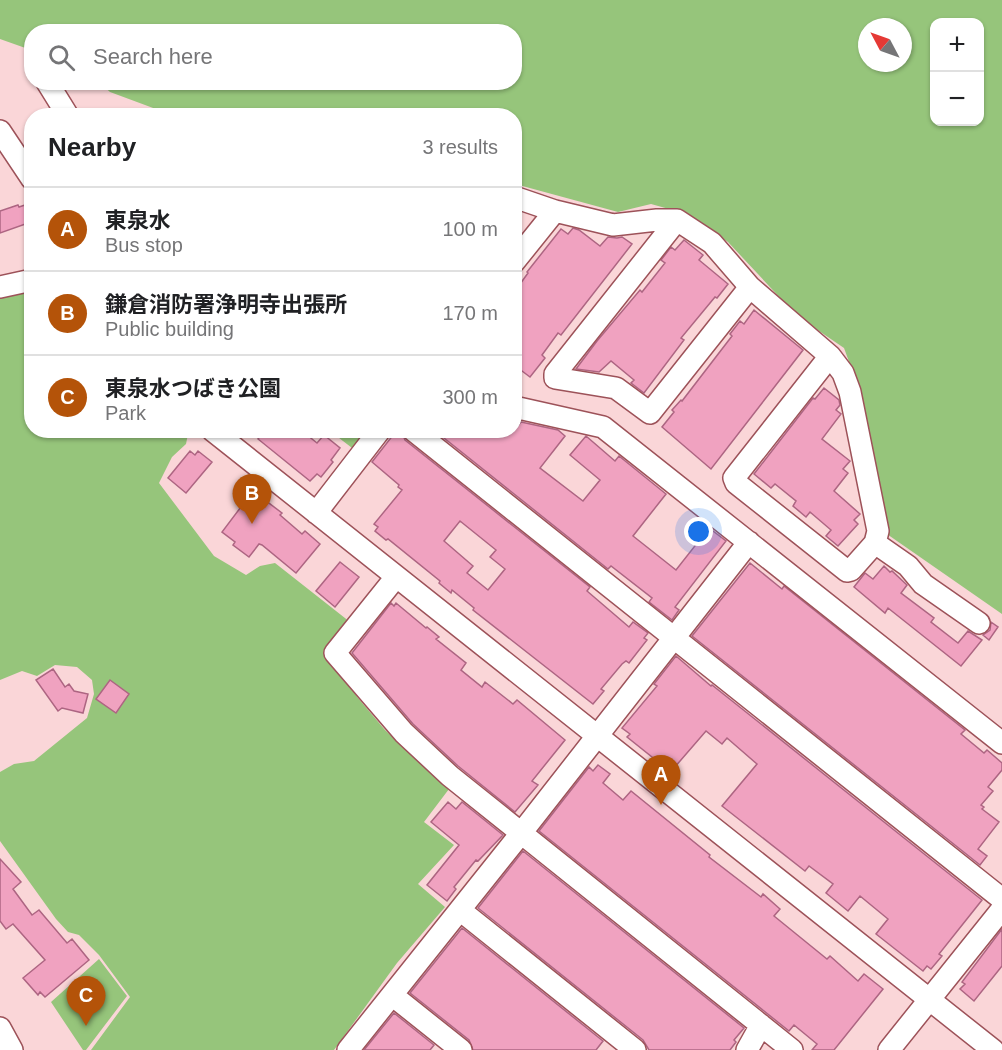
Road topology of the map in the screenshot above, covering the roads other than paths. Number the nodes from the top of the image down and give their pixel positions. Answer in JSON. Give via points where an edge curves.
{"nodes":[{"id":1,"x":51,"y":90,"type":"edge"},
{"id":2,"x":63,"y":108,"type":"edge"},
{"id":3,"x":0,"y":131,"type":"edge"},
{"id":4,"x":24,"y":167,"type":"edge"},
{"id":5,"x":522,"y":200,"type":"edge"},
{"id":6,"x":555,"y":212,"type":"junction"},
{"id":7,"x":677,"y":220,"type":"junction"},
{"id":8,"x":522,"y":252,"type":"edge"},
{"id":9,"x":24,"y":282,"type":"edge"},
{"id":10,"x":750,"y":286,"type":"junction"},
{"id":11,"x":0,"y":288,"type":"edge"},
{"id":12,"x":830,"y":356,"type":"junction"},
{"id":13,"x":522,"y":409,"type":"edge"},
{"id":14,"x":222,"y":438,"type":"edge"},
{"id":15,"x":374,"y":438,"type":"edge"},
{"id":16,"x":422,"y":438,"type":"edge"},
{"id":17,"x":316,"y":513,"type":"junction"},
{"id":18,"x":749,"y":542,"type":"junction"},
{"id":19,"x":875,"y":543,"type":"junction"},
{"id":20,"x":396,"y":577,"type":"junction"},
{"id":21,"x":979,"y":623,"type":"dead end"},
{"id":22,"x":674,"y":638,"type":"junction"},
{"id":23,"x":597,"y":736,"type":"junction"},
{"id":24,"x":1002,"y":743,"type":"edge"},
{"id":25,"x":522,"y":832,"type":"junction"},
{"id":26,"x":1002,"y":899,"type":"edge"},
{"id":27,"x":1002,"y":909,"type":"edge"},
{"id":28,"x":460,"y":910,"type":"junction"},
{"id":29,"x":392,"y":995,"type":"junction"},
{"id":30,"x":929,"y":1000,"type":"junction"},
{"id":31,"x":761,"y":1025,"type":"junction"},
{"id":32,"x":0,"y":1028,"type":"edge"},
{"id":33,"x":12,"y":1050,"type":"edge"},
{"id":34,"x":348,"y":1050,"type":"edge"},
{"id":35,"x":460,"y":1050,"type":"edge"},
{"id":36,"x":635,"y":1050,"type":"edge"},
{"id":37,"x":747,"y":1050,"type":"edge"},
{"id":38,"x":792,"y":1050,"type":"edge"},
{"id":39,"x":889,"y":1050,"type":"edge"},
{"id":40,"x":993,"y":1050,"type":"edge"}],
"edges":[{"from":1,"to":2,"type":"street"},
{"from":3,"to":4,"type":"street"},
{"from":5,"to":6,"type":"street"},
{"from":6,"to":7,"type":"street","via":[[613,225]]},
{"from":6,"to":8,"type":"street"},
{"from":7,"to":10,"type":"street","via":[[712,243]]},
{"from":7,"to":10,"type":"street","via":[[555,378],[616,388],[650,413]]},
{"from":9,"to":11,"type":"street"},
{"from":10,"to":12,"type":"street"},
{"from":12,"to":19,"type":"street","via":[[843,373],[850,392],[878,531]]},
{"from":12,"to":19,"type":"street","via":[[734,478],[847,571]]},
{"from":13,"to":18,"type":"street","via":[[603,427]]},
{"from":14,"to":17,"type":"street"},
{"from":15,"to":17,"type":"street"},
{"from":16,"to":22,"type":"street"},
{"from":17,"to":20,"type":"street"},
{"from":18,"to":22,"type":"street"},
{"from":18,"to":24,"type":"street"},
{"from":19,"to":21,"type":"street","via":[[908,566],[923,584]]},
{"from":20,"to":23,"type":"street"},
{"from":20,"to":25,"type":"street","via":[[335,653],[404,733],[450,776]]},
{"from":22,"to":23,"type":"street"},
{"from":22,"to":26,"type":"street"},
{"from":23,"to":25,"type":"street"},
{"from":23,"to":30,"type":"street"},
{"from":25,"to":28,"type":"street"},
{"from":25,"to":31,"type":"street"},
{"from":27,"to":30,"type":"street"},
{"from":28,"to":29,"type":"street"},
{"from":28,"to":36,"type":"street"},
{"from":29,"to":34,"type":"street"},
{"from":29,"to":35,"type":"street"},
{"from":30,"to":39,"type":"street"},
{"from":30,"to":40,"type":"street"},
{"from":31,"to":37,"type":"street"},
{"from":31,"to":38,"type":"street"},
{"from":32,"to":33,"type":"street"}]}
